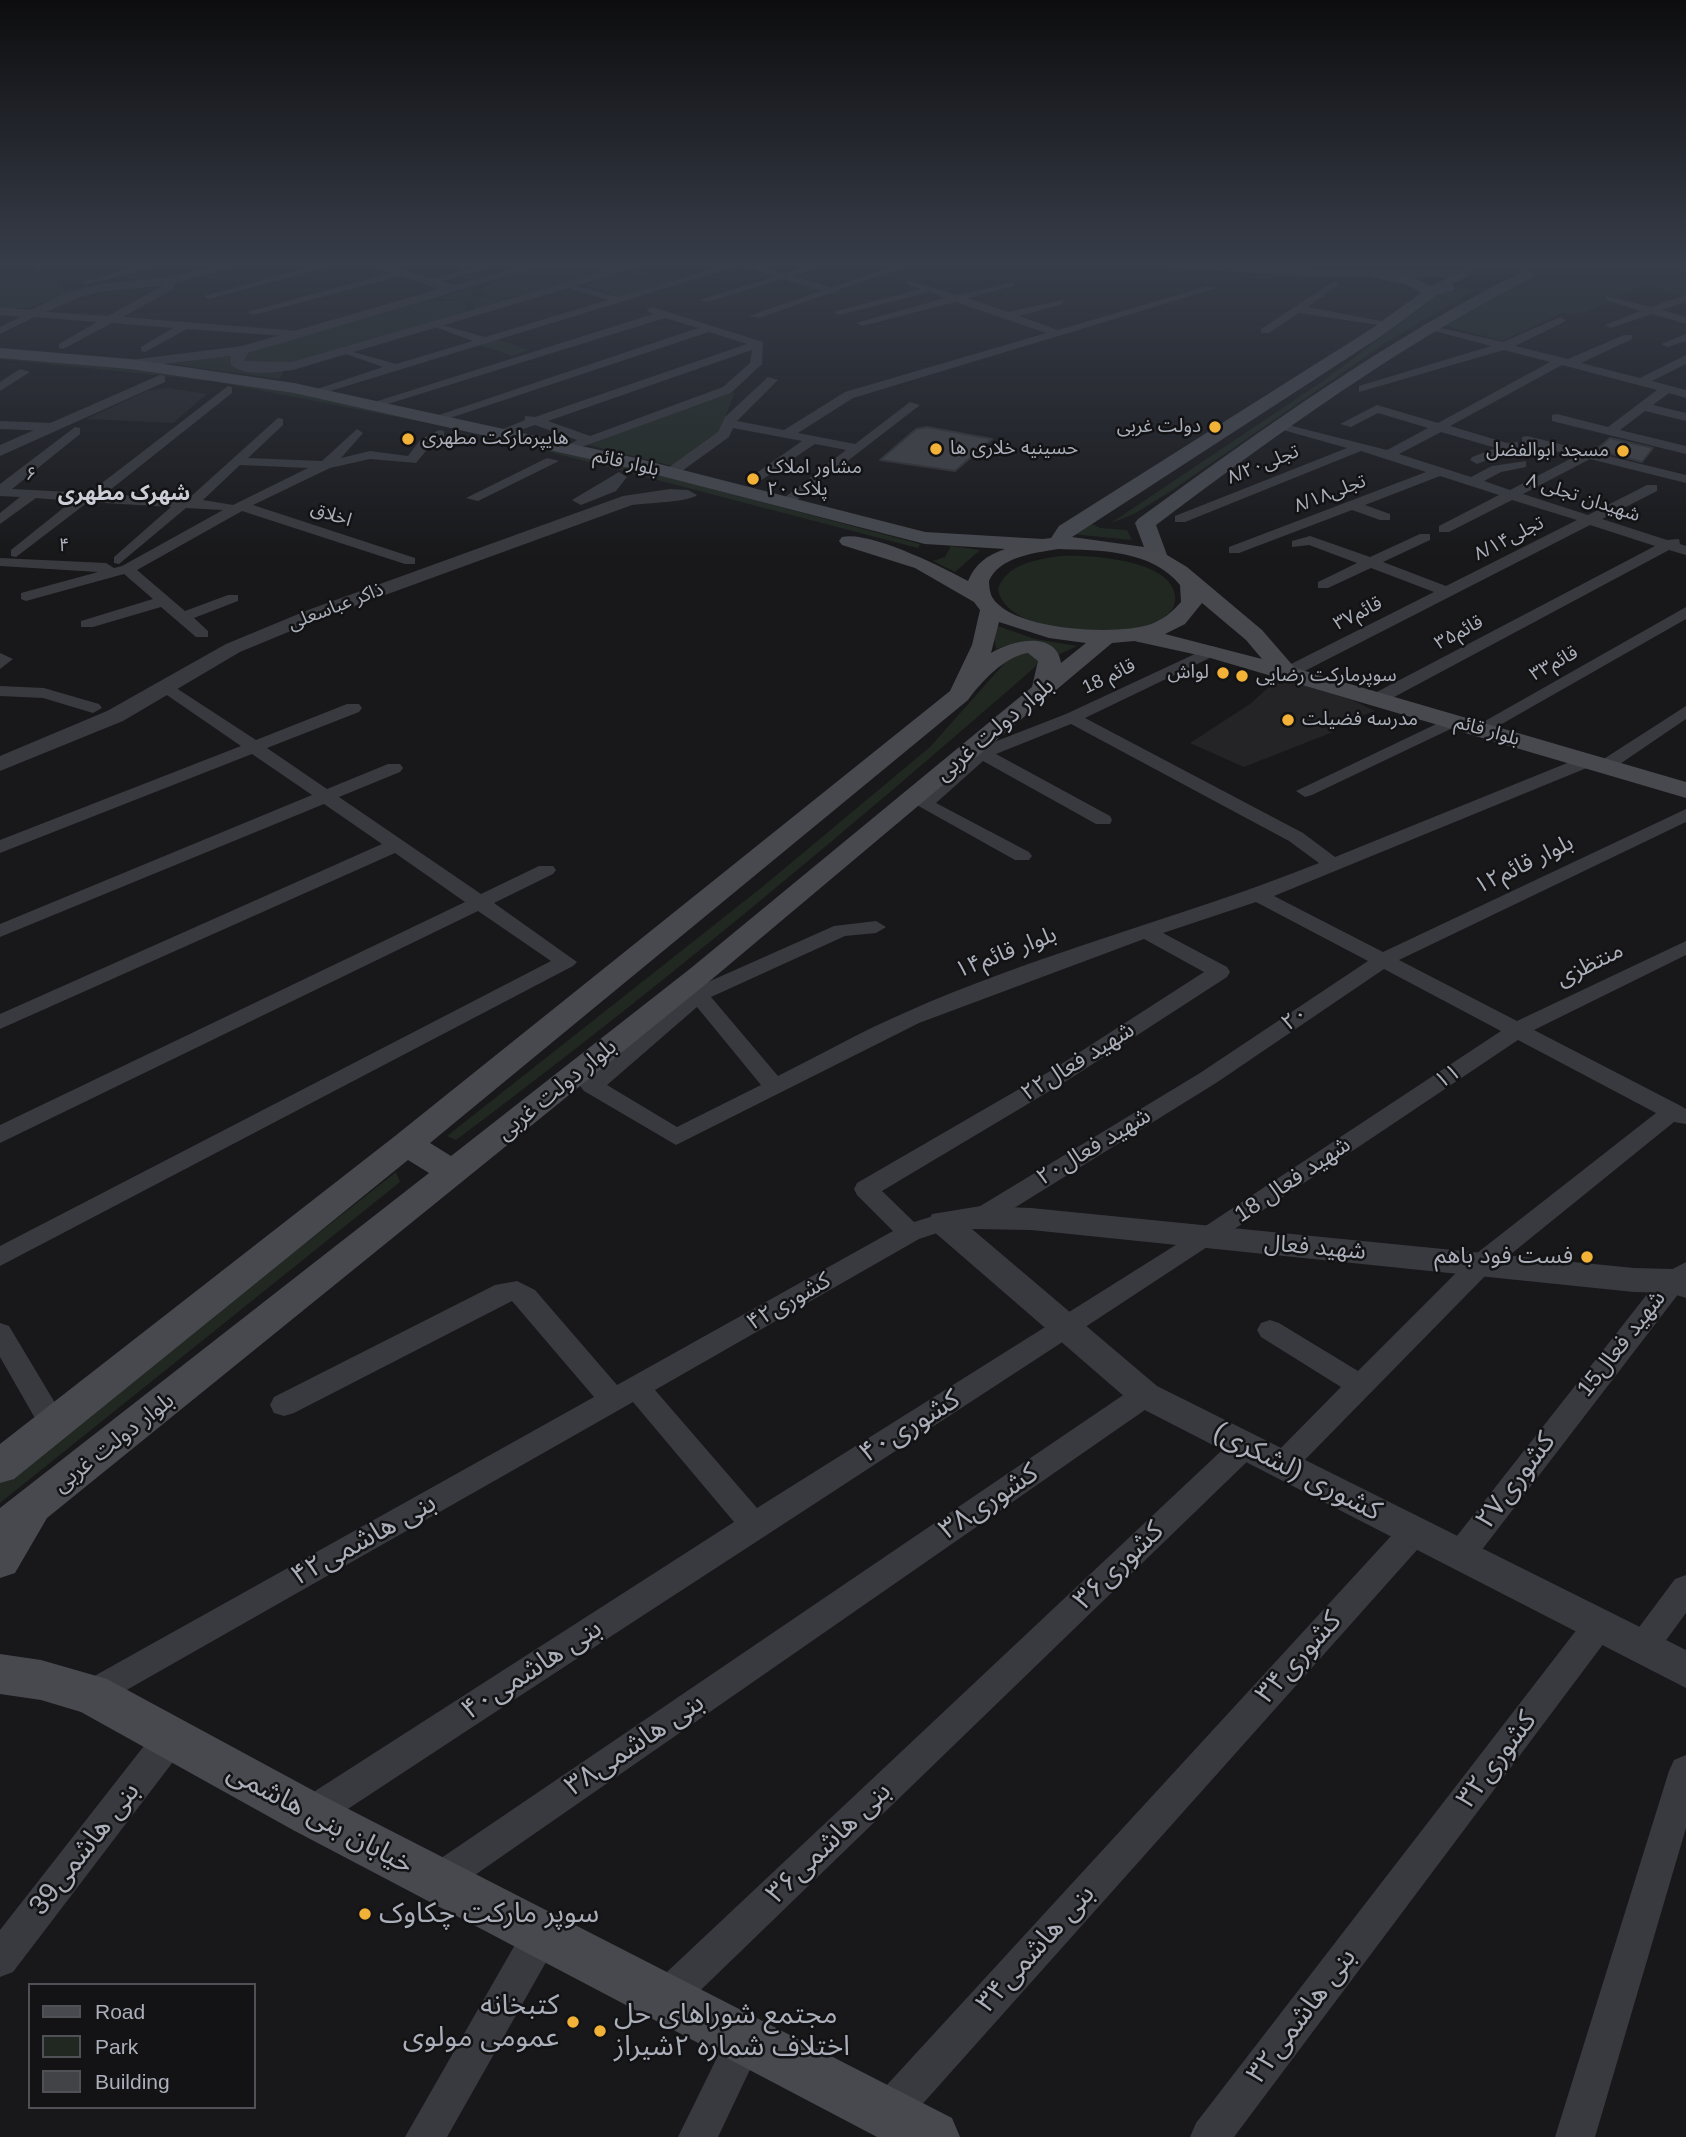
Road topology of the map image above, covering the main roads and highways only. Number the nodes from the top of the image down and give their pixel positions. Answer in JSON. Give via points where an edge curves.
{"nodes":[{"id":1,"x":0,"y":363,"type":"edge"},
{"id":2,"x":115,"y":363,"type":"edge"},
{"id":3,"x":1333,"y":363,"type":"edge"},
{"id":4,"x":1373,"y":363,"type":"edge"},
{"id":5,"x":439,"y":429,"type":"junction"},
{"id":6,"x":491,"y":437,"type":"junction"},
{"id":7,"x":558,"y":455,"type":"junction"},
{"id":8,"x":1107,"y":522,"type":"junction"},
{"id":9,"x":1145,"y":523,"type":"junction"},
{"id":10,"x":806,"y":528,"type":"dead end"},
{"id":11,"x":832,"y":536,"type":"dead end"},
{"id":12,"x":925,"y":538,"type":"junction"},
{"id":13,"x":1050,"y":544,"type":"junction"},
{"id":14,"x":897,"y":555,"type":"junction"},
{"id":15,"x":1159,"y":560,"type":"junction"},
{"id":16,"x":1187,"y":579,"type":"junction"},
{"id":17,"x":986,"y":603,"type":"junction"},
{"id":18,"x":1119,"y":636,"type":"junction"},
{"id":19,"x":1287,"y":673,"type":"junction"},
{"id":20,"x":1043,"y":690,"type":"junction"},
{"id":21,"x":960,"y":695,"type":"junction"},
{"id":22,"x":1686,"y":790,"type":"edge"},
{"id":23,"x":407,"y":1144,"type":"junction"},
{"id":24,"x":454,"y":1174,"type":"junction"},
{"id":25,"x":0,"y":1467,"type":"edge"},
{"id":26,"x":36,"y":1505,"type":"junction"},
{"id":27,"x":0,"y":1532,"type":"edge"},
{"id":28,"x":0,"y":1560,"type":"edge"},
{"id":29,"x":13,"y":1675,"type":"edge"},
{"id":30,"x":933,"y":2137,"type":"edge"}],
"edges":[{"from":1,"to":5,"type":"main road","name":"بلوار قائم","via":[[228,390]]},
{"from":2,"to":5,"type":"main road","name":"بلوار قائم","via":[[314,391],[374,404]]},
{"from":3,"to":8,"type":"main road"},
{"from":4,"to":9,"type":"main road"},
{"from":5,"to":6,"type":"main road","name":"بلوار قائم"},
{"from":5,"to":6,"type":"main road","name":"بلوار قائم","via":[[464,425]]},
{"from":6,"to":7,"type":"main road","name":"بلوار قائم"},
{"from":7,"to":10,"type":"main road","name":"بلوار قائم","via":[[619,477]]},
{"from":7,"to":12,"type":"main road","name":"بلوار قائم","via":[[670,473]]},
{"from":8,"to":9,"type":"main road"},
{"from":8,"to":13,"type":"main road","via":[[1066,530]]},
{"from":9,"to":15,"type":"main road"},
{"from":11,"to":14,"type":"main road"},
{"from":12,"to":13,"type":"main road","name":"بلوار قائم"},
{"from":12,"to":14,"type":"main road","via":[[928,548]]},
{"from":13,"to":15,"type":"main road","name":"بلوار قائم","via":[[1116,547]]},
{"from":13,"to":17,"type":"main road","via":[[1003,556],[989,565],[977,586]]},
{"from":14,"to":17,"type":"main road","via":[[922,564]]},
{"from":15,"to":16,"type":"main road","name":"بلوار قائم"},
{"from":16,"to":18,"type":"main road","via":[[1193,601],[1186,612],[1155,629]]},
{"from":16,"to":19,"type":"main road","via":[[1254,635]]},
{"from":17,"to":18,"type":"main road","via":[[1027,627],[1052,633]]},
{"from":17,"to":21,"type":"main road","via":[[983,645]]},
{"from":18,"to":19,"type":"main road","name":"بلوار قائم","via":[[1212,651]]},
{"from":18,"to":20,"type":"main road","name":"بلوار دولت غربی"},
{"from":19,"to":22,"type":"main road","name":"بلوار قائم"},
{"from":20,"to":21,"type":"main road","via":[[1050,660],[1045,651],[1029,646],[1012,649],[991,662]]},
{"from":20,"to":24,"type":"main road","name":"بلوار دولت غربی"},
{"from":21,"to":23,"type":"main road"},
{"from":23,"to":24,"type":"main road"},
{"from":23,"to":25,"type":"main road"},
{"from":24,"to":26,"type":"main road","name":"بلوار دولت غربی"},
{"from":26,"to":27,"type":"main road","name":"بلوار دولت غربی"},
{"from":26,"to":28,"type":"main road"},
{"from":29,"to":30,"type":"main road","name":"خیابان بنی هاشمی","via":[[91,1694],[437,1881]]}]}
